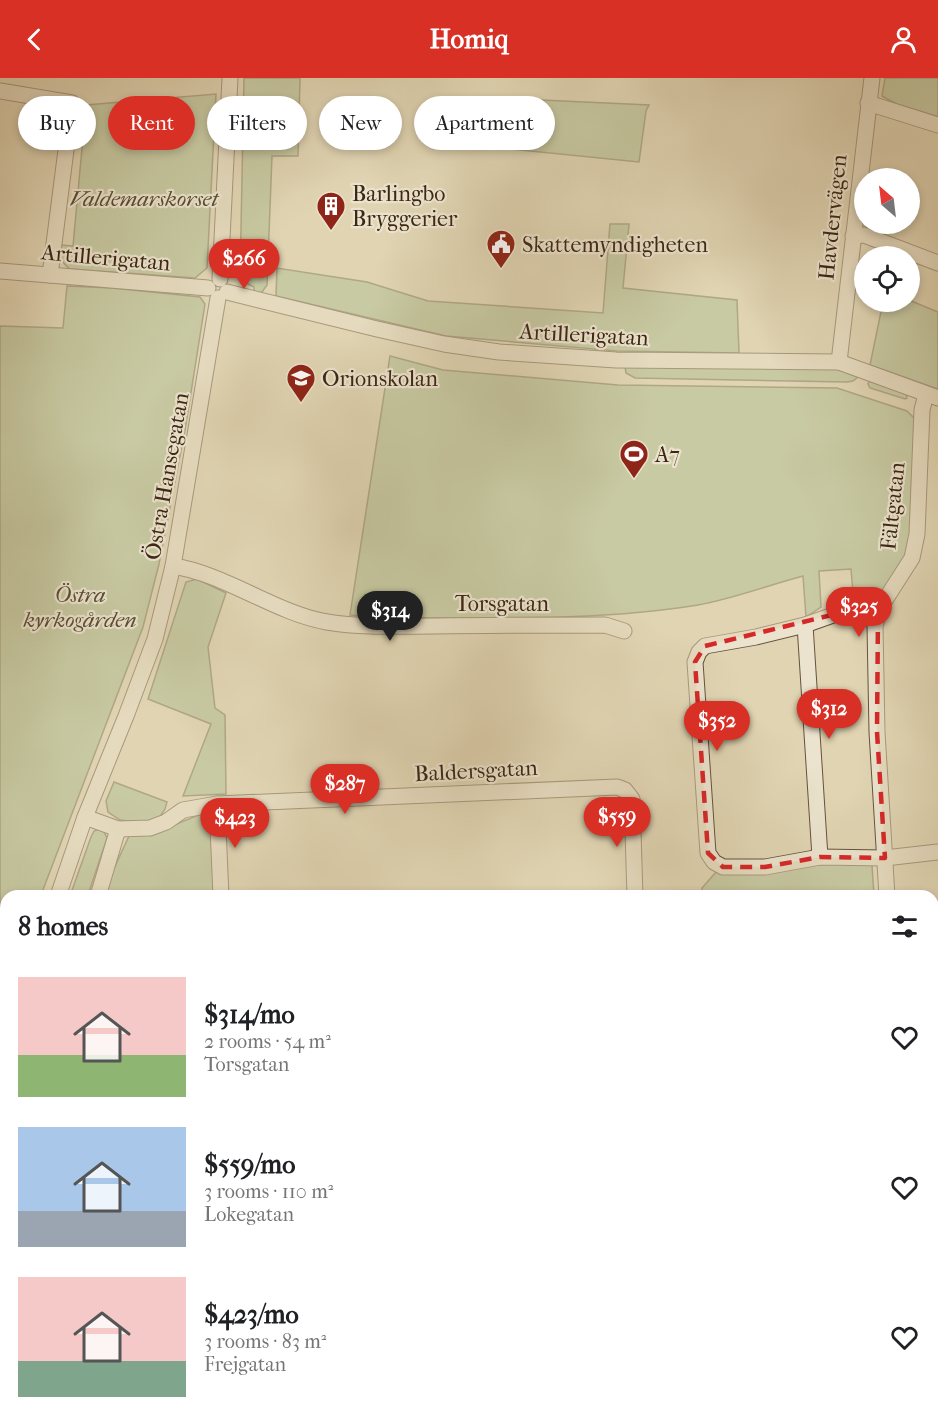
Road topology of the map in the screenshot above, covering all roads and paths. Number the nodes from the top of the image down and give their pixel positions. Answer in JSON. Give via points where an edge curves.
{"nodes":[{"id":1,"x":230,"y":78,"type":"edge"},
{"id":2,"x":872,"y":78,"type":"edge"},
{"id":3,"x":0,"y":92,"type":"edge"},
{"id":4,"x":868,"y":103,"type":"junction"},
{"id":5,"x":938,"y":125,"type":"edge"},
{"id":6,"x":853,"y":236,"type":"junction"},
{"id":7,"x":938,"y":263,"type":"edge"},
{"id":8,"x":0,"y":271,"type":"edge"},
{"id":9,"x":50,"y":275,"type":"junction"},
{"id":10,"x":218,"y":289,"type":"junction"},
{"id":11,"x":839,"y":362,"type":"junction"},
{"id":12,"x":932,"y":396,"type":"edge"},
{"id":13,"x":173,"y":566,"type":"junction"},
{"id":14,"x":878,"y":614,"type":"junction"},
{"id":15,"x":805,"y":625,"type":"junction"},
{"id":16,"x":624,"y":631,"type":"dead end"},
{"id":17,"x":217,"y":804,"type":"junction"},
{"id":18,"x":85,"y":817,"type":"junction"},
{"id":19,"x":118,"y":829,"type":"junction"},
{"id":20,"x":938,"y":852,"type":"edge"},
{"id":21,"x":820,"y":857,"type":"junction"},
{"id":22,"x":885,"y":858,"type":"junction"},
{"id":23,"x":60,"y":890,"type":"edge"},
{"id":24,"x":100,"y":890,"type":"edge"},
{"id":25,"x":221,"y":890,"type":"edge"},
{"id":26,"x":635,"y":890,"type":"edge"},
{"id":27,"x":888,"y":890,"type":"edge"}],
"edges":[{"from":1,"to":10,"type":"street","name":"Östra Hansegatan"},
{"from":2,"to":4,"type":"street","name":"Havdervägen"},
{"from":3,"to":9,"type":"street","via":[[72,103]]},
{"from":4,"to":5,"type":"street"},
{"from":4,"to":6,"type":"street","name":"Havdervägen"},
{"from":6,"to":7,"type":"street","via":[[864,235]]},
{"from":6,"to":11,"type":"street","name":"Havdervägen"},
{"from":8,"to":9,"type":"street","name":"Artillerigatan"},
{"from":9,"to":10,"type":"street","name":"Artillerigatan"},
{"from":10,"to":11,"type":"street","name":"Artillerigatan","via":[[377,329],[499,352],[616,360]]},
{"from":10,"to":13,"type":"street","name":"Östra Hansegatan"},
{"from":11,"to":12,"type":"street","name":"Artillerigatan"},
{"from":12,"to":14,"type":"street","name":"Fältgatan","via":[[922,410],[917,534],[912,558]]},
{"from":13,"to":16,"type":"street","name":"Torsgatan","via":[[328,622],[373,626],[605,625]]},
{"from":13,"to":18,"type":"street","name":"Östra Hansegatan","via":[[155,639]]},
{"from":14,"to":15,"type":"street","via":[[836,614]]},
{"from":14,"to":22,"type":"street","name":"Fältgatan","via":[[877,732]]},
{"from":15,"to":21,"type":"street"},
{"from":15,"to":21,"type":"street","via":[[705,646],[694,662],[708,853],[723,867],[765,867]]},
{"from":17,"to":19,"type":"street","name":"Baldersgatan","via":[[183,810],[150,828]]},
{"from":17,"to":25,"type":"street"},
{"from":17,"to":26,"type":"street","name":"Baldersgatan","via":[[617,787],[632,799]]},
{"from":18,"to":19,"type":"street","name":"Baldersgatan"},
{"from":18,"to":23,"type":"street","name":"Östra Hansegatan"},
{"from":19,"to":24,"type":"street"},
{"from":20,"to":22,"type":"street"},
{"from":21,"to":22,"type":"street"},
{"from":22,"to":27,"type":"street","name":"Fältgatan"}]}
